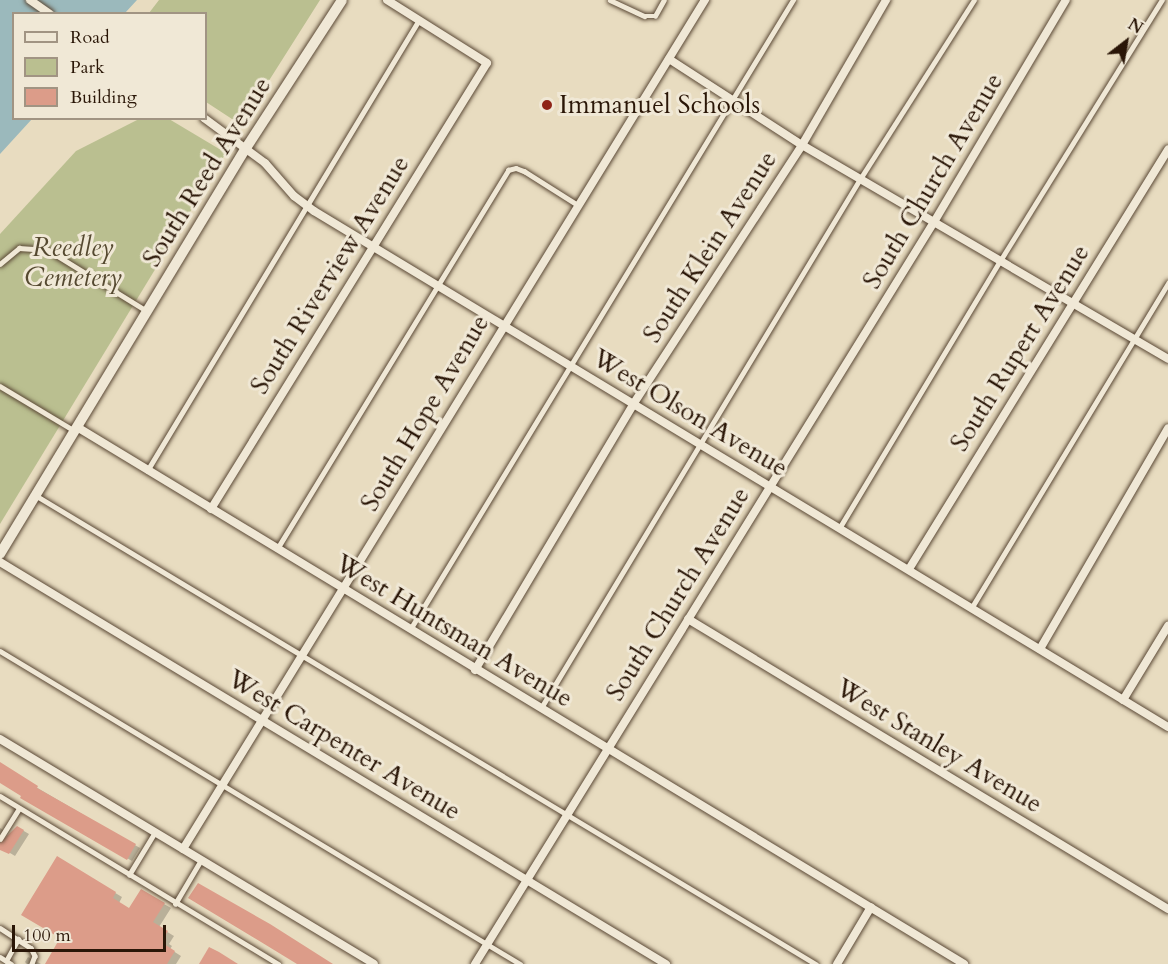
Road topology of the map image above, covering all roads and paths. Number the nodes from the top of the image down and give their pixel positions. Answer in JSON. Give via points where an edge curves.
{"nodes":[{"id":1,"x":30,"y":0,"type":"edge"},
{"id":2,"x":342,"y":0,"type":"edge"},
{"id":3,"x":387,"y":0,"type":"edge"},
{"id":4,"x":610,"y":0,"type":"edge"},
{"id":5,"x":626,"y":0,"type":"edge"},
{"id":6,"x":664,"y":0,"type":"edge"},
{"id":7,"x":705,"y":0,"type":"edge"},
{"id":8,"x":793,"y":0,"type":"edge"},
{"id":9,"x":886,"y":0,"type":"edge"},
{"id":10,"x":974,"y":0,"type":"edge"},
{"id":11,"x":1066,"y":0,"type":"edge"},
{"id":12,"x":1162,"y":0,"type":"edge"},
{"id":13,"x":622,"y":7,"type":"junction"},
{"id":14,"x":47,"y":12,"type":"edge"},
{"id":15,"x":419,"y":20,"type":"junction"},
{"id":16,"x":669,"y":59,"type":"junction"},
{"id":17,"x":732,"y":100,"type":"junction"},
{"id":18,"x":207,"y":120,"type":"edge"},
{"id":19,"x":802,"y":145,"type":"junction"},
{"id":20,"x":246,"y":148,"type":"junction"},
{"id":21,"x":1168,"y":150,"type":"edge"},
{"id":22,"x":860,"y":179,"type":"junction"},
{"id":23,"x":307,"y":205,"type":"junction"},
{"id":24,"x":578,"y":205,"type":"junction"},
{"id":25,"x":934,"y":222,"type":"junction"},
{"id":26,"x":372,"y":245,"type":"junction"},
{"id":27,"x":1000,"y":261,"type":"junction"},
{"id":28,"x":0,"y":264,"type":"edge"},
{"id":29,"x":1168,"y":283,"type":"edge"},
{"id":30,"x":437,"y":285,"type":"junction"},
{"id":31,"x":1071,"y":303,"type":"junction"},
{"id":32,"x":147,"y":311,"type":"junction"},
{"id":33,"x":503,"y":325,"type":"junction"},
{"id":34,"x":1134,"y":340,"type":"junction"},
{"id":35,"x":1168,"y":359,"type":"edge"},
{"id":36,"x":571,"y":365,"type":"junction"},
{"id":37,"x":0,"y":386,"type":"edge"},
{"id":38,"x":634,"y":403,"type":"junction"},
{"id":39,"x":1168,"y":428,"type":"edge"},
{"id":40,"x":76,"y":429,"type":"junction"},
{"id":41,"x":702,"y":444,"type":"junction"},
{"id":42,"x":147,"y":471,"type":"junction"},
{"id":43,"x":770,"y":485,"type":"junction"},
{"id":44,"x":36,"y":495,"type":"junction"},
{"id":45,"x":211,"y":509,"type":"junction"},
{"id":46,"x":840,"y":527,"type":"junction"},
{"id":47,"x":277,"y":549,"type":"junction"},
{"id":48,"x":1,"y":551,"type":"edge"},
{"id":49,"x":0,"y":562,"type":"edge"},
{"id":50,"x":909,"y":569,"type":"junction"},
{"id":51,"x":342,"y":588,"type":"junction"},
{"id":52,"x":972,"y":607,"type":"junction"},
{"id":53,"x":688,"y":619,"type":"junction"},
{"id":54,"x":1168,"y":626,"type":"edge"},
{"id":55,"x":410,"y":630,"type":"junction"},
{"id":56,"x":1040,"y":649,"type":"junction"},
{"id":57,"x":0,"y":651,"type":"edge"},
{"id":58,"x":300,"y":656,"type":"junction"},
{"id":59,"x":475,"y":670,"type":"junction"},
{"id":60,"x":1123,"y":700,"type":"junction"},
{"id":61,"x":541,"y":708,"type":"junction"},
{"id":62,"x":261,"y":719,"type":"junction"},
{"id":63,"x":1168,"y":727,"type":"edge"},
{"id":64,"x":0,"y":739,"type":"edge"},
{"id":65,"x":608,"y":748,"type":"junction"},
{"id":66,"x":222,"y":785,"type":"junction"},
{"id":67,"x":0,"y":796,"type":"edge"},
{"id":68,"x":19,"y":808,"type":"junction"},
{"id":69,"x":567,"y":814,"type":"junction"},
{"id":70,"x":155,"y":832,"type":"junction"},
{"id":71,"x":0,"y":839,"type":"edge"},
{"id":72,"x":183,"y":849,"type":"junction"},
{"id":73,"x":201,"y":860,"type":"junction"},
{"id":74,"x":129,"y":875,"type":"junction"},
{"id":75,"x":527,"y":880,"type":"junction"},
{"id":76,"x":175,"y":904,"type":"junction"},
{"id":77,"x":871,"y":907,"type":"junction"},
{"id":78,"x":1168,"y":909,"type":"edge"},
{"id":79,"x":0,"y":928,"type":"edge"},
{"id":80,"x":18,"y":939,"type":"junction"},
{"id":81,"x":487,"y":944,"type":"junction"},
{"id":82,"x":0,"y":957,"type":"edge"},
{"id":83,"x":8,"y":962,"type":"edge"},
{"id":84,"x":32,"y":964,"type":"edge"},
{"id":85,"x":278,"y":964,"type":"edge"},
{"id":86,"x":374,"y":964,"type":"edge"},
{"id":87,"x":475,"y":964,"type":"edge"},
{"id":88,"x":520,"y":964,"type":"edge"},
{"id":89,"x":666,"y":964,"type":"edge"},
{"id":90,"x":816,"y":964,"type":"edge"},
{"id":91,"x":837,"y":964,"type":"edge"},
{"id":92,"x":964,"y":964,"type":"edge"}],
"edges":[{"from":1,"to":14,"type":"street"},
{"from":2,"to":20,"type":"street","name":"South Reed Avenue"},
{"from":3,"to":15,"type":"street"},
{"from":4,"to":13,"type":"lane"},
{"from":5,"to":13,"type":"lane"},
{"from":6,"to":13,"type":"lane","via":[[655,16]]},
{"from":7,"to":16,"type":"street","name":"South Hope Avenue"},
{"from":8,"to":17,"type":"lane"},
{"from":9,"to":19,"type":"street","name":"South Klein Avenue"},
{"from":10,"to":22,"type":"lane"},
{"from":11,"to":25,"type":"street","name":"South Church Avenue"},
{"from":12,"to":27,"type":"lane"},
{"from":15,"to":23,"type":"lane"},
{"from":15,"to":26,"type":"street","name":"South Riverview Avenue","via":[[487,63]]},
{"from":16,"to":17,"type":"street"},
{"from":16,"to":24,"type":"street","name":"South Hope Avenue"},
{"from":17,"to":19,"type":"street"},
{"from":17,"to":36,"type":"lane"},
{"from":18,"to":20,"type":"street","name":"West Olson Avenue"},
{"from":19,"to":22,"type":"street"},
{"from":19,"to":38,"type":"street","name":"South Klein Avenue"},
{"from":20,"to":23,"type":"street","name":"West Olson Avenue"},
{"from":20,"to":32,"type":"street","name":"South Reed Avenue"},
{"from":21,"to":31,"type":"street","name":"South Rupert Avenue"},
{"from":22,"to":25,"type":"street"},
{"from":22,"to":41,"type":"lane"},
{"from":23,"to":26,"type":"street","name":"West Olson Avenue"},
{"from":23,"to":42,"type":"lane"},
{"from":24,"to":30,"type":"lane","via":[[524,171],[508,170]]},
{"from":24,"to":33,"type":"street","name":"South Hope Avenue"},
{"from":25,"to":27,"type":"street"},
{"from":25,"to":43,"type":"street","name":"South Church Avenue"},
{"from":26,"to":30,"type":"street","name":"West Olson Avenue"},
{"from":26,"to":45,"type":"street","name":"South Riverview Avenue"},
{"from":27,"to":31,"type":"street"},
{"from":27,"to":46,"type":"lane"},
{"from":28,"to":32,"type":"lane","via":[[19,248],[48,250]]},
{"from":29,"to":34,"type":"lane"},
{"from":30,"to":33,"type":"street","name":"West Olson Avenue"},
{"from":30,"to":47,"type":"lane"},
{"from":31,"to":34,"type":"street"},
{"from":31,"to":50,"type":"street","name":"South Rupert Avenue"},
{"from":32,"to":40,"type":"street","name":"South Reed Avenue"},
{"from":33,"to":36,"type":"street","name":"West Olson Avenue"},
{"from":33,"to":51,"type":"street","name":"South Hope Avenue"},
{"from":34,"to":35,"type":"street"},
{"from":34,"to":52,"type":"lane"},
{"from":36,"to":38,"type":"street","name":"West Olson Avenue"},
{"from":36,"to":55,"type":"lane"},
{"from":37,"to":40,"type":"lane"},
{"from":38,"to":41,"type":"street","name":"West Olson Avenue"},
{"from":38,"to":59,"type":"street","name":"South Klein Avenue"},
{"from":39,"to":56,"type":"street"},
{"from":40,"to":42,"type":"street","name":"West Huntsman Avenue"},
{"from":40,"to":44,"type":"street","name":"South Reed Avenue"},
{"from":41,"to":43,"type":"street","name":"West Olson Avenue"},
{"from":41,"to":61,"type":"lane"},
{"from":42,"to":45,"type":"street","name":"West Huntsman Avenue"},
{"from":43,"to":46,"type":"street","name":"West Olson Avenue"},
{"from":43,"to":53,"type":"street","name":"South Church Avenue"},
{"from":44,"to":48,"type":"street","name":"South Reed Avenue"},
{"from":44,"to":58,"type":"lane"},
{"from":45,"to":47,"type":"street","name":"West Huntsman Avenue"},
{"from":46,"to":50,"type":"street","name":"West Olson Avenue"},
{"from":47,"to":51,"type":"street","name":"West Huntsman Avenue"},
{"from":49,"to":62,"type":"street","name":"West Carpenter Avenue"},
{"from":50,"to":52,"type":"street","name":"West Olson Avenue"},
{"from":51,"to":55,"type":"street","name":"West Huntsman Avenue"},
{"from":51,"to":58,"type":"street","name":"South Hope Avenue"},
{"from":52,"to":56,"type":"street","name":"West Olson Avenue"},
{"from":53,"to":65,"type":"street","name":"South Church Avenue"},
{"from":53,"to":78,"type":"street","name":"West Stanley Avenue"},
{"from":54,"to":60,"type":"street"},
{"from":55,"to":59,"type":"street","name":"West Huntsman Avenue"},
{"from":56,"to":60,"type":"street","name":"West Olson Avenue"},
{"from":57,"to":66,"type":"lane"},
{"from":58,"to":62,"type":"street","name":"South Hope Avenue"},
{"from":58,"to":69,"type":"lane"},
{"from":59,"to":61,"type":"street","name":"West Huntsman Avenue"},
{"from":60,"to":63,"type":"street","name":"West Olson Avenue"},
{"from":61,"to":65,"type":"street","name":"West Huntsman Avenue"},
{"from":62,"to":66,"type":"street","name":"South Hope Avenue"},
{"from":62,"to":75,"type":"street","name":"West Carpenter Avenue"},
{"from":64,"to":70,"type":"street"},
{"from":65,"to":69,"type":"street","name":"South Church Avenue"},
{"from":65,"to":77,"type":"street","name":"West Huntsman Avenue"},
{"from":66,"to":72,"type":"street","name":"South Hope Avenue"},
{"from":66,"to":81,"type":"lane"},
{"from":67,"to":68,"type":"lane"},
{"from":68,"to":71,"type":"lane"},
{"from":68,"to":74,"type":"lane"},
{"from":69,"to":75,"type":"street","name":"South Church Avenue"},
{"from":69,"to":90,"type":"lane"},
{"from":70,"to":72,"type":"street"},
{"from":70,"to":74,"type":"lane"},
{"from":72,"to":73,"type":"street"},
{"from":73,"to":76,"type":"lane"},
{"from":73,"to":86,"type":"street"},
{"from":74,"to":76,"type":"lane"},
{"from":75,"to":81,"type":"street","name":"South Church Avenue"},
{"from":75,"to":89,"type":"street","name":"West Carpenter Avenue"},
{"from":76,"to":85,"type":"lane"},
{"from":77,"to":91,"type":"street"},
{"from":77,"to":92,"type":"street","name":"West Huntsman Avenue"},
{"from":79,"to":80,"type":"lane"},
{"from":80,"to":83,"type":"lane"},
{"from":80,"to":84,"type":"lane","via":[[34,951]]},
{"from":81,"to":87,"type":"street","name":"South Church Avenue"},
{"from":81,"to":88,"type":"lane"},
{"from":82,"to":83,"type":"lane"}]}
